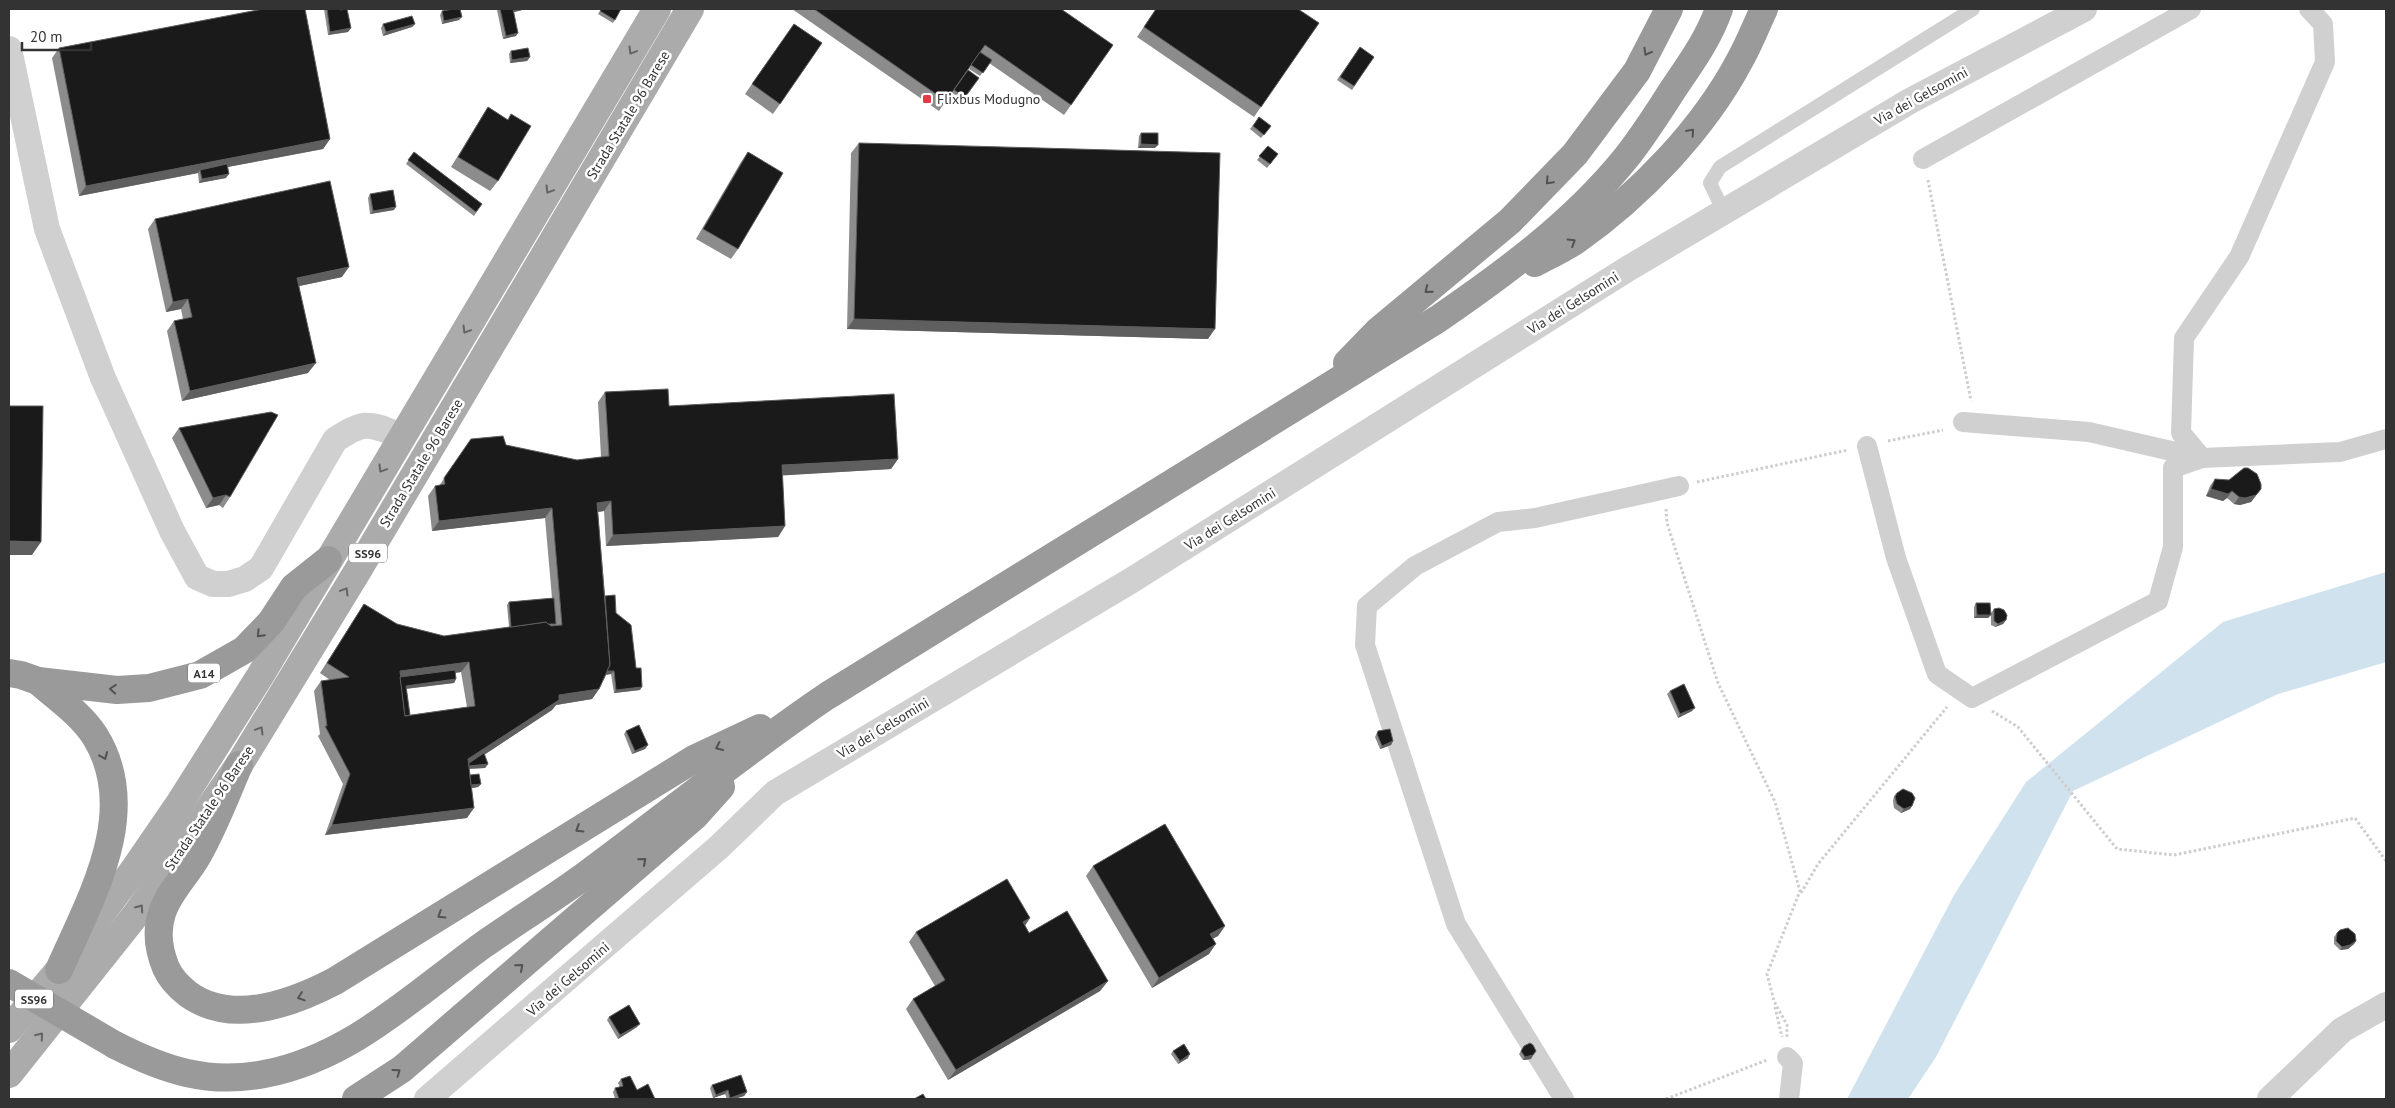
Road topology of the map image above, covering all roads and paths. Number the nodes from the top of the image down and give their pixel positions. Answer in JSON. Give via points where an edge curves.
{"nodes":[{"id":1,"x":657,"y":9,"type":"edge"},
{"id":2,"x":690,"y":9,"type":"edge"},
{"id":3,"x":1668,"y":9,"type":"edge"},
{"id":4,"x":1719,"y":9,"type":"edge"},
{"id":5,"x":1764,"y":9,"type":"edge"},
{"id":6,"x":1973,"y":9,"type":"edge"},
{"id":7,"x":2084,"y":9,"type":"edge"},
{"id":8,"x":2191,"y":9,"type":"edge"},
{"id":9,"x":2309,"y":9,"type":"edge"},
{"id":10,"x":9,"y":49,"type":"edge"},
{"id":11,"x":1923,"y":159,"type":"joint"},
{"id":12,"x":1724,"y":212,"type":"junction"},
{"id":13,"x":1468,"y":299,"type":"junction"},
{"id":14,"x":1317,"y":394,"type":"junction"},
{"id":15,"x":1963,"y":422,"type":"junction"},
{"id":16,"x":402,"y":436,"type":"junction"},
{"id":17,"x":2386,"y":439,"type":"edge"},
{"id":18,"x":1867,"y":446,"type":"junction"},
{"id":19,"x":2202,"y":458,"type":"junction"},
{"id":20,"x":1679,"y":486,"type":"junction"},
{"id":21,"x":328,"y":560,"type":"junction"},
{"id":22,"x":9,"y":673,"type":"edge"},
{"id":23,"x":38,"y":681,"type":"junction"},
{"id":24,"x":827,"y":696,"type":"junction"},
{"id":25,"x":1972,"y":698,"type":"junction"},
{"id":26,"x":760,"y":742,"type":"junction"},
{"id":27,"x":239,"y":765,"type":"junction"},
{"id":28,"x":2386,"y":861,"type":"edge"},
{"id":29,"x":1800,"y":894,"type":"junction"},
{"id":30,"x":59,"y":970,"type":"junction"},
{"id":31,"x":9,"y":983,"type":"edge"},
{"id":32,"x":1774,"y":1002,"type":"junction"},
{"id":33,"x":2386,"y":1005,"type":"edge"},
{"id":34,"x":9,"y":1029,"type":"edge"},
{"id":35,"x":1780,"y":1052,"type":"junction"},
{"id":36,"x":9,"y":1074,"type":"edge"},
{"id":37,"x":356,"y":1099,"type":"edge"},
{"id":38,"x":427,"y":1099,"type":"edge"},
{"id":39,"x":1564,"y":1099,"type":"edge"},
{"id":40,"x":1666,"y":1099,"type":"edge"},
{"id":41,"x":1789,"y":1099,"type":"edge"},
{"id":42,"x":2270,"y":1099,"type":"edge"}],
"edges":[{"from":1,"to":16,"type":"main road","name":"Strada Statale 96 Barese","number":"SS96","one_way":true},
{"from":27,"to":2,"type":"main road","name":"Strada Statale 96 Barese","number":"SS96","one_way":true},
{"from":3,"to":14,"type":"highway","one_way":true,"via":[[1637,71],[1568,161],[1510,220],[1378,331]]},
{"from":4,"to":13,"type":"highway","via":[[1710,34],[1624,160],[1551,234]]},
{"from":13,"to":5,"type":"highway","one_way":true,"via":[[1574,242],[1627,200],[1702,119],[1740,61]]},
{"from":6,"to":12,"type":"lane","via":[[1720,167],[1710,183]]},
{"from":7,"to":12,"type":"street","name":"Via dei Gelsomini","via":[[1910,101]]},
{"from":8,"to":11,"type":"street"},
{"from":9,"to":19,"type":"street","via":[[2323,24],[2325,62],[2239,257],[2184,338],[2181,433]]},
{"from":10,"to":16,"type":"street","via":[[47,230],[103,378],[172,531],[197,577],[213,584],[228,584],[245,580],[261,568],[335,440],[368,424]]},
{"from":11,"to":15,"type":"path","via":[[1971,397],[1969,413]]},
{"from":12,"to":38,"type":"street","name":"Via dei Gelsomini","via":[[1620,273],[1132,580],[775,793],[719,848]]},
{"from":13,"to":14,"type":"highway"},
{"from":14,"to":24,"type":"highway"},
{"from":15,"to":18,"type":"path"},
{"from":15,"to":19,"type":"street","via":[[2089,432]]},
{"from":16,"to":21,"type":"main road","name":"Strada Statale 96 Barese","number":"SS96","one_way":true},
{"from":17,"to":19,"type":"street","via":[[2340,452]]},
{"from":18,"to":20,"type":"path"},
{"from":18,"to":25,"type":"street","via":[[1896,558],[1938,674]]},
{"from":19,"to":25,"type":"street","via":[[2173,468],[2173,547],[2158,601]]},
{"from":20,"to":29,"type":"path","via":[[1666,508],[1667,522],[1718,682],[1775,802]]},
{"from":20,"to":39,"type":"street","via":[[1535,518],[1498,522],[1415,566],[1367,606],[1365,645],[1456,924]]},
{"from":21,"to":23,"type":"highway","number":"A14","one_way":true,"via":[[294,587],[271,622],[244,650],[200,675],[149,688],[117,690]]},
{"from":21,"to":30,"type":"main road","name":"Strada Statale 96 Barese","number":"SS96","via":[[179,804]]},
{"from":22,"to":23,"type":"highway"},
{"from":23,"to":30,"type":"highway","one_way":true,"via":[[95,736],[113,787],[113,822],[106,857]]},
{"from":24,"to":26,"type":"highway"},
{"from":24,"to":27,"type":"highway","one_way":true,"via":[[694,758],[306,996],[248,1009],[222,1008],[199,1002],[169,974],[159,942],[167,900],[205,842]]},
{"from":25,"to":28,"type":"path","via":[[2018,726],[2117,849],[2174,855],[2355,818]]},
{"from":25,"to":29,"type":"path","via":[[1960,690],[1818,864]]},
{"from":26,"to":31,"type":"highway","bridge":true,"via":[[587,874],[374,1026],[328,1053],[294,1066],[264,1074],[216,1078],[176,1071],[115,1044]]},
{"from":37,"to":26,"type":"highway","one_way":true,"via":[[402,1068],[695,816]]},
{"from":36,"to":27,"type":"main road","name":"Strada Statale 96 Barese","number":"SS96","one_way":true,"via":[[138,912]]},
{"from":29,"to":32,"type":"path","via":[[1767,974]]},
{"from":30,"to":34,"type":"main road","name":"Strada Statale 96 Barese","number":"SS96"},
{"from":32,"to":35,"type":"path"},
{"from":32,"to":35,"type":"path","via":[[1787,1025]]},
{"from":33,"to":42,"type":"street","via":[[2342,1030]]},
{"from":35,"to":40,"type":"path"},
{"from":35,"to":41,"type":"street","via":[[1793,1063]]}]}
